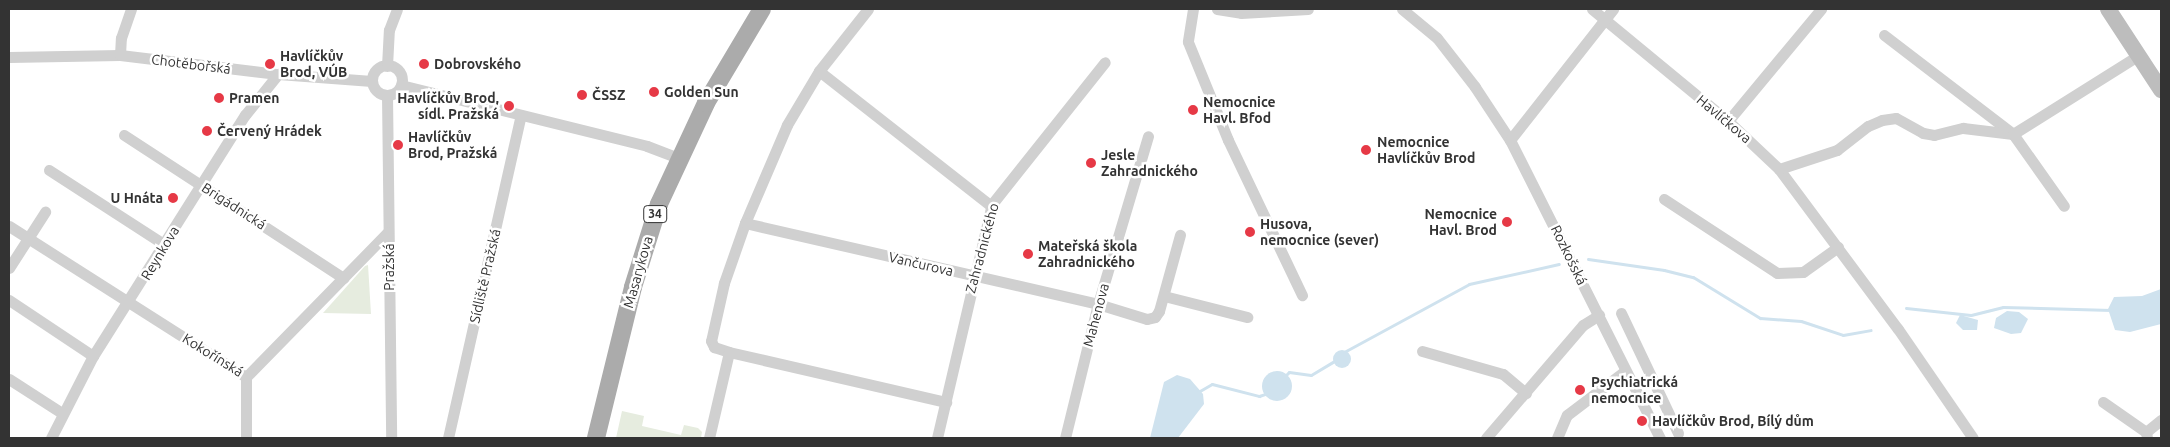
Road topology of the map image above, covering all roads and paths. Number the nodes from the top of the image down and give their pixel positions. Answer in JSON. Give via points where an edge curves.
{"nodes":[{"id":1,"x":131,"y":9,"type":"edge"},
{"id":2,"x":397,"y":9,"type":"edge"},
{"id":3,"x":762,"y":9,"type":"edge"},
{"id":4,"x":868,"y":9,"type":"edge"},
{"id":5,"x":1193,"y":9,"type":"edge"},
{"id":6,"x":1216,"y":9,"type":"edge"},
{"id":7,"x":1308,"y":9,"type":"edge"},
{"id":8,"x":1403,"y":9,"type":"edge"},
{"id":9,"x":1592,"y":9,"type":"edge"},
{"id":10,"x":1613,"y":9,"type":"edge"},
{"id":11,"x":1822,"y":9,"type":"edge"},
{"id":12,"x":2108,"y":9,"type":"edge"},
{"id":13,"x":1604,"y":21,"type":"junction"},
{"id":14,"x":1884,"y":35,"type":"dead end"},
{"id":15,"x":120,"y":55,"type":"junction"},
{"id":16,"x":2139,"y":55,"type":"junction"},
{"id":17,"x":9,"y":57,"type":"edge"},
{"id":18,"x":1106,"y":62,"type":"dead end"},
{"id":19,"x":387,"y":66,"type":"junction"},
{"id":20,"x":819,"y":71,"type":"junction"},
{"id":21,"x":278,"y":74,"type":"junction"},
{"id":22,"x":372,"y":81,"type":"junction"},
{"id":23,"x":401,"y":85,"type":"junction"},
{"id":24,"x":2161,"y":90,"type":"edge"},
{"id":25,"x":387,"y":95,"type":"junction"},
{"id":26,"x":521,"y":114,"type":"junction"},
{"id":27,"x":1728,"y":121,"type":"junction"},
{"id":28,"x":2014,"y":134,"type":"junction"},
{"id":29,"x":124,"y":135,"type":"dead end"},
{"id":30,"x":1148,"y":136,"type":"dead end"},
{"id":31,"x":1510,"y":140,"type":"junction"},
{"id":32,"x":679,"y":158,"type":"junction"},
{"id":33,"x":1778,"y":169,"type":"junction"},
{"id":34,"x":49,"y":170,"type":"dead end"},
{"id":35,"x":201,"y":185,"type":"junction"},
{"id":36,"x":1664,"y":199,"type":"dead end"},
{"id":37,"x":991,"y":206,"type":"junction"},
{"id":38,"x":2064,"y":206,"type":"dead end"},
{"id":39,"x":45,"y":212,"type":"dead end"},
{"id":40,"x":745,"y":223,"type":"junction"},
{"id":41,"x":9,"y":226,"type":"edge"},
{"id":42,"x":388,"y":232,"type":"junction"},
{"id":43,"x":1180,"y":236,"type":"dead end"},
{"id":44,"x":28,"y":238,"type":"junction"},
{"id":45,"x":164,"y":245,"type":"junction"},
{"id":46,"x":1838,"y":247,"type":"junction"},
{"id":47,"x":9,"y":268,"type":"edge"},
{"id":48,"x":974,"y":276,"type":"junction"},
{"id":49,"x":343,"y":278,"type":"junction"},
{"id":50,"x":1302,"y":295,"type":"dead end"},
{"id":51,"x":1164,"y":296,"type":"junction"},
{"id":52,"x":9,"y":300,"type":"edge"},
{"id":53,"x":129,"y":303,"type":"junction"},
{"id":54,"x":1098,"y":304,"type":"junction"},
{"id":55,"x":1621,"y":312,"type":"dead end"},
{"id":56,"x":1247,"y":316,"type":"dead end"},
{"id":57,"x":1599,"y":316,"type":"junction"},
{"id":58,"x":1422,"y":351,"type":"dead end"},
{"id":59,"x":729,"y":352,"type":"junction"},
{"id":60,"x":94,"y":356,"type":"junction"},
{"id":61,"x":1626,"y":371,"type":"junction"},
{"id":62,"x":246,"y":377,"type":"junction"},
{"id":63,"x":9,"y":379,"type":"edge"},
{"id":64,"x":1526,"y":393,"type":"junction"},
{"id":65,"x":946,"y":402,"type":"junction"},
{"id":66,"x":2102,"y":402,"type":"dead end"},
{"id":67,"x":62,"y":413,"type":"junction"},
{"id":68,"x":2161,"y":420,"type":"edge"},
{"id":69,"x":2146,"y":435,"type":"edge"},
{"id":70,"x":1676,"y":437,"type":"edge"},
{"id":71,"x":51,"y":438,"type":"edge"},
{"id":72,"x":246,"y":438,"type":"edge"},
{"id":73,"x":391,"y":438,"type":"edge"},
{"id":74,"x":448,"y":438,"type":"edge"},
{"id":75,"x":596,"y":438,"type":"edge"},
{"id":76,"x":709,"y":438,"type":"edge"},
{"id":77,"x":937,"y":438,"type":"edge"},
{"id":78,"x":1065,"y":438,"type":"edge"},
{"id":79,"x":1486,"y":438,"type":"edge"},
{"id":80,"x":1557,"y":438,"type":"edge"},
{"id":81,"x":1660,"y":438,"type":"edge"},
{"id":82,"x":1974,"y":438,"type":"edge"}],
"edges":[{"from":1,"to":15,"type":"street"},
{"from":2,"to":19,"type":"street","via":[[390,30]]},
{"from":3,"to":32,"type":"main road","name":"Masarykova","number":"34","via":[[720,77]]},
{"from":4,"to":20,"type":"street"},
{"from":5,"to":50,"type":"street","via":[[1188,42],[1228,140]]},
{"from":6,"to":7,"type":"street","via":[[1241,13]]},
{"from":8,"to":31,"type":"street","name":"Rozkošská","via":[[1437,38],[1475,86]]},
{"from":9,"to":13,"type":"street","name":"Havlíčkova"},
{"from":10,"to":13,"type":"street"},
{"from":11,"to":27,"type":"street"},
{"from":12,"to":16,"type":"main road"},
{"from":13,"to":27,"type":"street","name":"Havlíčkova"},
{"from":13,"to":31,"type":"street"},
{"from":14,"to":28,"type":"street"},
{"from":15,"to":17,"type":"street","name":"Chotěbořská"},
{"from":15,"to":21,"type":"street","name":"Chotěbořská"},
{"from":16,"to":24,"type":"main road"},
{"from":16,"to":28,"type":"street"},
{"from":18,"to":37,"type":"street","name":"Zahradnického"},
{"from":19,"to":22,"type":"street","via":[[376,70]]},
{"from":19,"to":23,"type":"street","via":[[399,71]]},
{"from":20,"to":37,"type":"street"},
{"from":20,"to":40,"type":"street","via":[[787,126]]},
{"from":21,"to":22,"type":"street","name":"Chotěbořská"},
{"from":21,"to":35,"type":"street","name":"Reynkova","via":[[244,115]]},
{"from":22,"to":25,"type":"street","via":[[378,92]]},
{"from":23,"to":25,"type":"street","via":[[396,92]]},
{"from":23,"to":26,"type":"street"},
{"from":25,"to":42,"type":"street","name":"Pražská"},
{"from":26,"to":32,"type":"street","via":[[647,146]]},
{"from":26,"to":74,"type":"street","name":"Sídliště Pražská"},
{"from":27,"to":33,"type":"street","name":"Havlíčkova"},
{"from":28,"to":33,"type":"street","via":[[1964,128],[1934,135],[1923,133],[1896,118],[1882,120],[1868,126],[1837,150]]},
{"from":28,"to":38,"type":"street"},
{"from":29,"to":35,"type":"street","name":"Brigádnická"},
{"from":30,"to":54,"type":"street","name":"Mahenova"},
{"from":31,"to":57,"type":"street","name":"Rozkošská"},
{"from":32,"to":75,"type":"main road","name":"Masarykova","number":"34","via":[[641,259]]},
{"from":33,"to":46,"type":"street","name":"Havlíčkova"},
{"from":34,"to":45,"type":"street"},
{"from":35,"to":45,"type":"street","name":"Reynkova"},
{"from":35,"to":49,"type":"street","name":"Brigádnická"},
{"from":36,"to":46,"type":"street","via":[[1777,273],[1802,272]]},
{"from":37,"to":48,"type":"street","name":"Zahradnického"},
{"from":39,"to":44,"type":"street"},
{"from":40,"to":48,"type":"street","name":"Vančurova"},
{"from":40,"to":59,"type":"street","via":[[724,283],[712,344]]},
{"from":41,"to":44,"type":"street","name":"Kokořínská"},
{"from":42,"to":49,"type":"street","name":"Kokořínská"},
{"from":42,"to":73,"type":"street","name":"Pražská"},
{"from":43,"to":51,"type":"street","name":"Vančurova"},
{"from":44,"to":47,"type":"street"},
{"from":44,"to":53,"type":"street","name":"Kokořínská"},
{"from":45,"to":53,"type":"street","name":"Reynkova"},
{"from":46,"to":82,"type":"street","name":"Havlíčkova"},
{"from":48,"to":54,"type":"street","name":"Vančurova"},
{"from":48,"to":65,"type":"street","name":"Zahradnického"},
{"from":49,"to":62,"type":"street","name":"Kokořínská"},
{"from":51,"to":54,"type":"street","name":"Vančurova","via":[[1155,317],[1147,320]]},
{"from":51,"to":56,"type":"street"},
{"from":52,"to":60,"type":"street"},
{"from":53,"to":60,"type":"street","name":"Reynkova"},
{"from":53,"to":62,"type":"street","name":"Kokořínská"},
{"from":54,"to":78,"type":"street","name":"Mahenova"},
{"from":55,"to":70,"type":"street"},
{"from":57,"to":61,"type":"street","name":"Rozkošská"},
{"from":57,"to":64,"type":"street","via":[[1583,325]]},
{"from":58,"to":64,"type":"street","via":[[1503,374]]},
{"from":59,"to":65,"type":"street"},
{"from":59,"to":76,"type":"street"},
{"from":60,"to":67,"type":"street","name":"Reynkova"},
{"from":61,"to":80,"type":"street","via":[[1567,415]]},
{"from":61,"to":81,"type":"street","name":"Rozkošská"},
{"from":62,"to":72,"type":"street"},
{"from":63,"to":67,"type":"street"},
{"from":64,"to":79,"type":"street"},
{"from":65,"to":77,"type":"street","name":"Zahradnického"},
{"from":66,"to":69,"type":"street"},
{"from":67,"to":71,"type":"street","name":"Reynkova"},
{"from":68,"to":69,"type":"street"}]}
